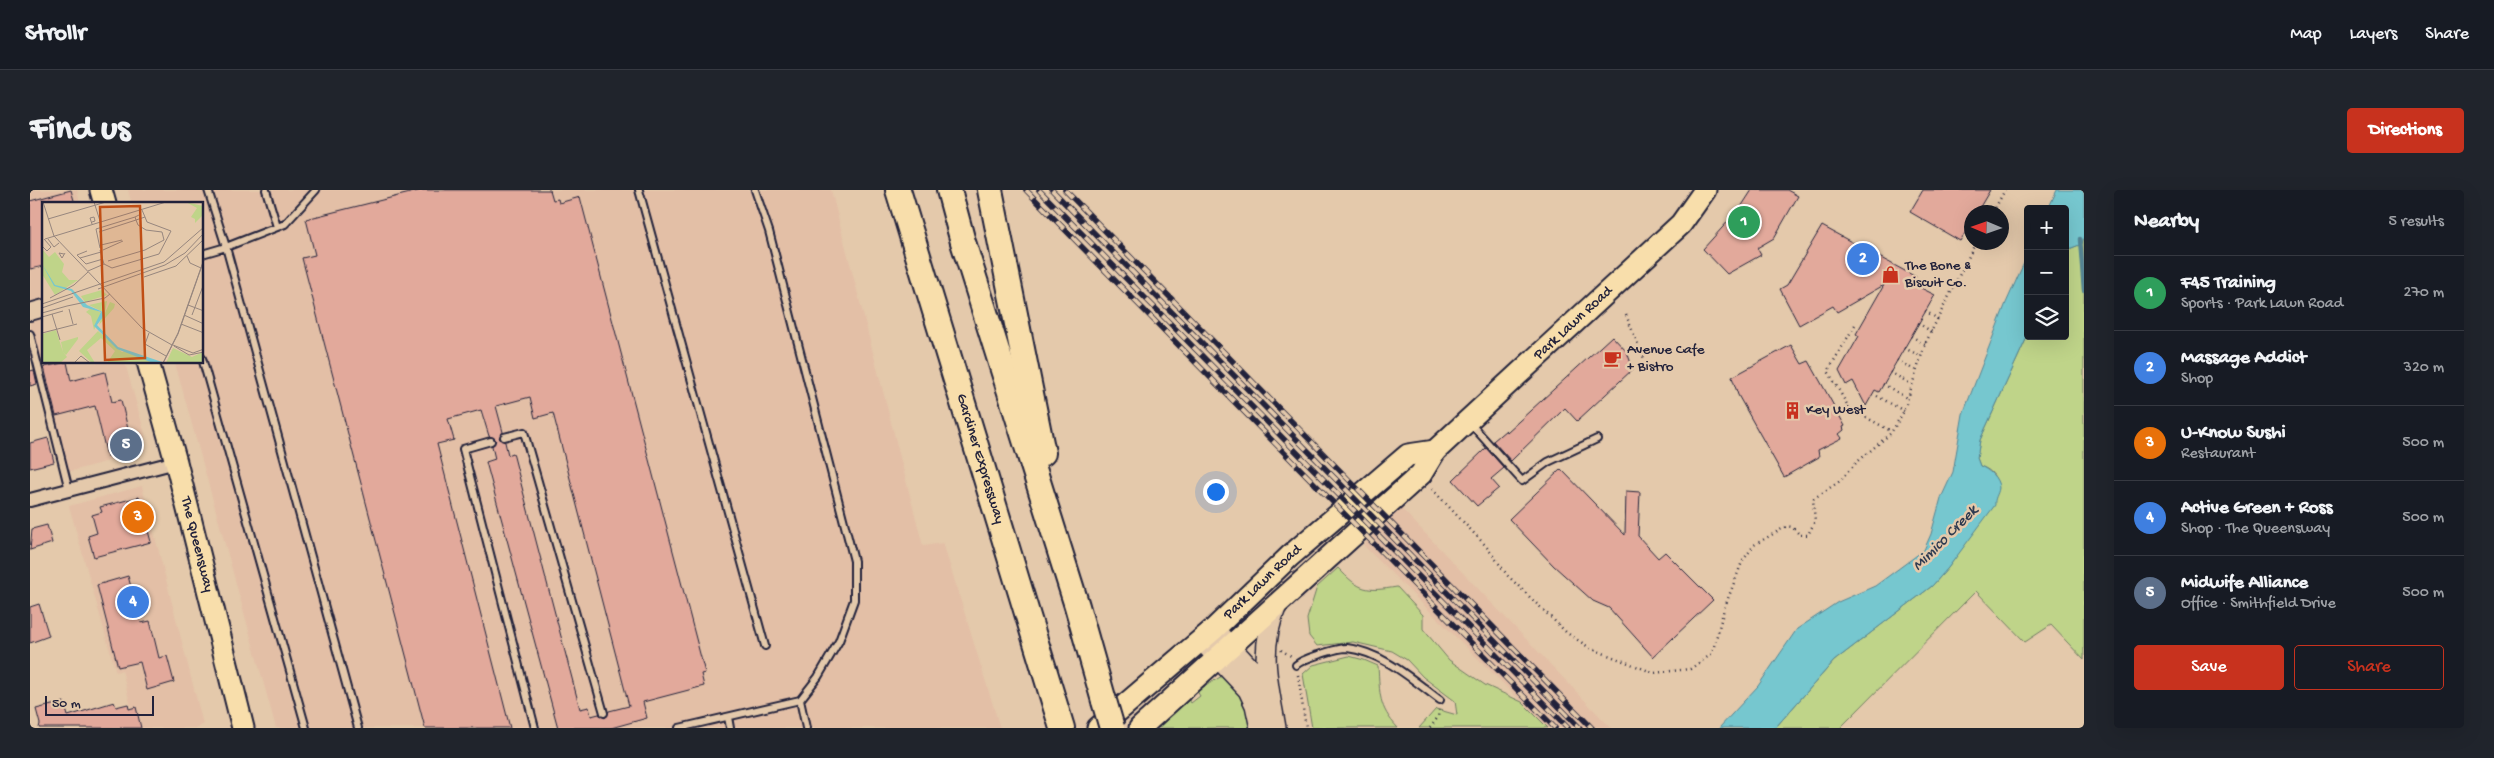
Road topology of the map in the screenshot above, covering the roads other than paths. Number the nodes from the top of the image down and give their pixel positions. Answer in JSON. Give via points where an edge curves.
{"nodes":[{"id":1,"x":208,"y":190,"type":"edge"},
{"id":2,"x":266,"y":190,"type":"edge"},
{"id":3,"x":316,"y":190,"type":"edge"},
{"id":4,"x":639,"y":190,"type":"edge"},
{"id":5,"x":756,"y":190,"type":"edge"},
{"id":6,"x":898,"y":190,"type":"edge"},
{"id":7,"x":949,"y":190,"type":"edge"},
{"id":8,"x":1705,"y":190,"type":"edge"},
{"id":9,"x":991,"y":194,"type":"edge"},
{"id":10,"x":277,"y":227,"type":"junction"},
{"id":11,"x":226,"y":247,"type":"junction"},
{"id":12,"x":204,"y":253,"type":"edge"},
{"id":13,"x":30,"y":334,"type":"edge"},
{"id":14,"x":149,"y":364,"type":"edge"},
{"id":15,"x":204,"y":364,"type":"edge"},
{"id":16,"x":1468,"y":420,"type":"junction"},
{"id":17,"x":504,"y":437,"type":"dead end"},
{"id":18,"x":1597,"y":439,"type":"dead end"},
{"id":19,"x":491,"y":441,"type":"dead end"},
{"id":20,"x":1436,"y":451,"type":"junction"},
{"id":21,"x":176,"y":462,"type":"junction"},
{"id":22,"x":69,"y":490,"type":"junction"},
{"id":23,"x":30,"y":500,"type":"edge"},
{"id":24,"x":1277,"y":604,"type":"junction"},
{"id":25,"x":1078,"y":606,"type":"junction"},
{"id":26,"x":1208,"y":634,"type":"junction"},
{"id":27,"x":765,"y":646,"type":"dead end"},
{"id":28,"x":1225,"y":653,"type":"junction"},
{"id":29,"x":1296,"y":665,"type":"road end"},
{"id":30,"x":800,"y":700,"type":"junction"},
{"id":31,"x":1440,"y":700,"type":"road end"},
{"id":32,"x":604,"y":713,"type":"dead end"},
{"id":33,"x":728,"y":717,"type":"junction"},
{"id":34,"x":1270,"y":725,"type":"edge"},
{"id":35,"x":243,"y":728,"type":"edge"},
{"id":36,"x":306,"y":728,"type":"edge"},
{"id":37,"x":358,"y":728,"type":"edge"},
{"id":38,"x":535,"y":728,"type":"edge"},
{"id":39,"x":680,"y":728,"type":"edge"},
{"id":40,"x":730,"y":728,"type":"edge"},
{"id":41,"x":806,"y":728,"type":"edge"},
{"id":42,"x":1062,"y":728,"type":"edge"},
{"id":43,"x":1098,"y":728,"type":"edge"},
{"id":44,"x":1112,"y":728,"type":"edge"},
{"id":45,"x":1140,"y":728,"type":"edge"}],
"edges":[{"from":1,"to":11,"type":"lane"},
{"from":2,"to":10,"type":"lane"},
{"from":3,"to":10,"type":"lane","via":[[285,224]]},
{"from":4,"to":27,"type":"lane"},
{"from":5,"to":30,"type":"lane","via":[[854,561],[854,600],[840,641]]},
{"from":6,"to":42,"type":"highway","name":"Gardiner Expressway"},
{"from":7,"to":25,"type":"highway"},
{"from":8,"to":16,"type":"main road","name":"Park Lawn Road","via":[[1681,224]]},
{"from":9,"to":25,"type":"highway","via":[[1053,502]]},
{"from":10,"to":11,"type":"lane"},
{"from":11,"to":12,"type":"lane"},
{"from":11,"to":37,"type":"lane"},
{"from":13,"to":22,"type":"lane"},
{"from":14,"to":21,"type":"main road","name":"The Queensway"},
{"from":15,"to":36,"type":"lane"},
{"from":16,"to":18,"type":"lane","via":[[1522,481],[1548,462]]},
{"from":16,"to":20,"type":"main road","name":"Park Lawn Road"},
{"from":17,"to":32,"type":"lane","via":[[524,432]]},
{"from":19,"to":38,"type":"lane","via":[[463,449]]},
{"from":20,"to":24,"type":"main road","name":"Park Lawn Road","via":[[1421,474]]},
{"from":20,"to":26,"type":"main road","name":"Park Lawn Road","via":[[1408,455],[1290,556]]},
{"from":21,"to":22,"type":"street"},
{"from":21,"to":35,"type":"main road","name":"The Queensway"},
{"from":22,"to":23,"type":"street"},
{"from":24,"to":28,"type":"main road","name":"Park Lawn Road"},
{"from":24,"to":34,"type":"main road","via":[[1268,626],[1264,658]]},
{"from":25,"to":44,"type":"highway","bridge":true},
{"from":26,"to":28,"type":"main road"},
{"from":26,"to":43,"type":"main road","name":"Park Lawn Road"},
{"from":28,"to":34,"type":"main road"},
{"from":28,"to":45,"type":"main road","name":"Park Lawn Road"},
{"from":29,"to":31,"type":"lane","via":[[1330,651],[1345,648],[1359,651],[1408,676]]},
{"from":30,"to":33,"type":"lane"},
{"from":30,"to":41,"type":"lane"},
{"from":33,"to":39,"type":"lane"},
{"from":33,"to":40,"type":"lane"}]}
